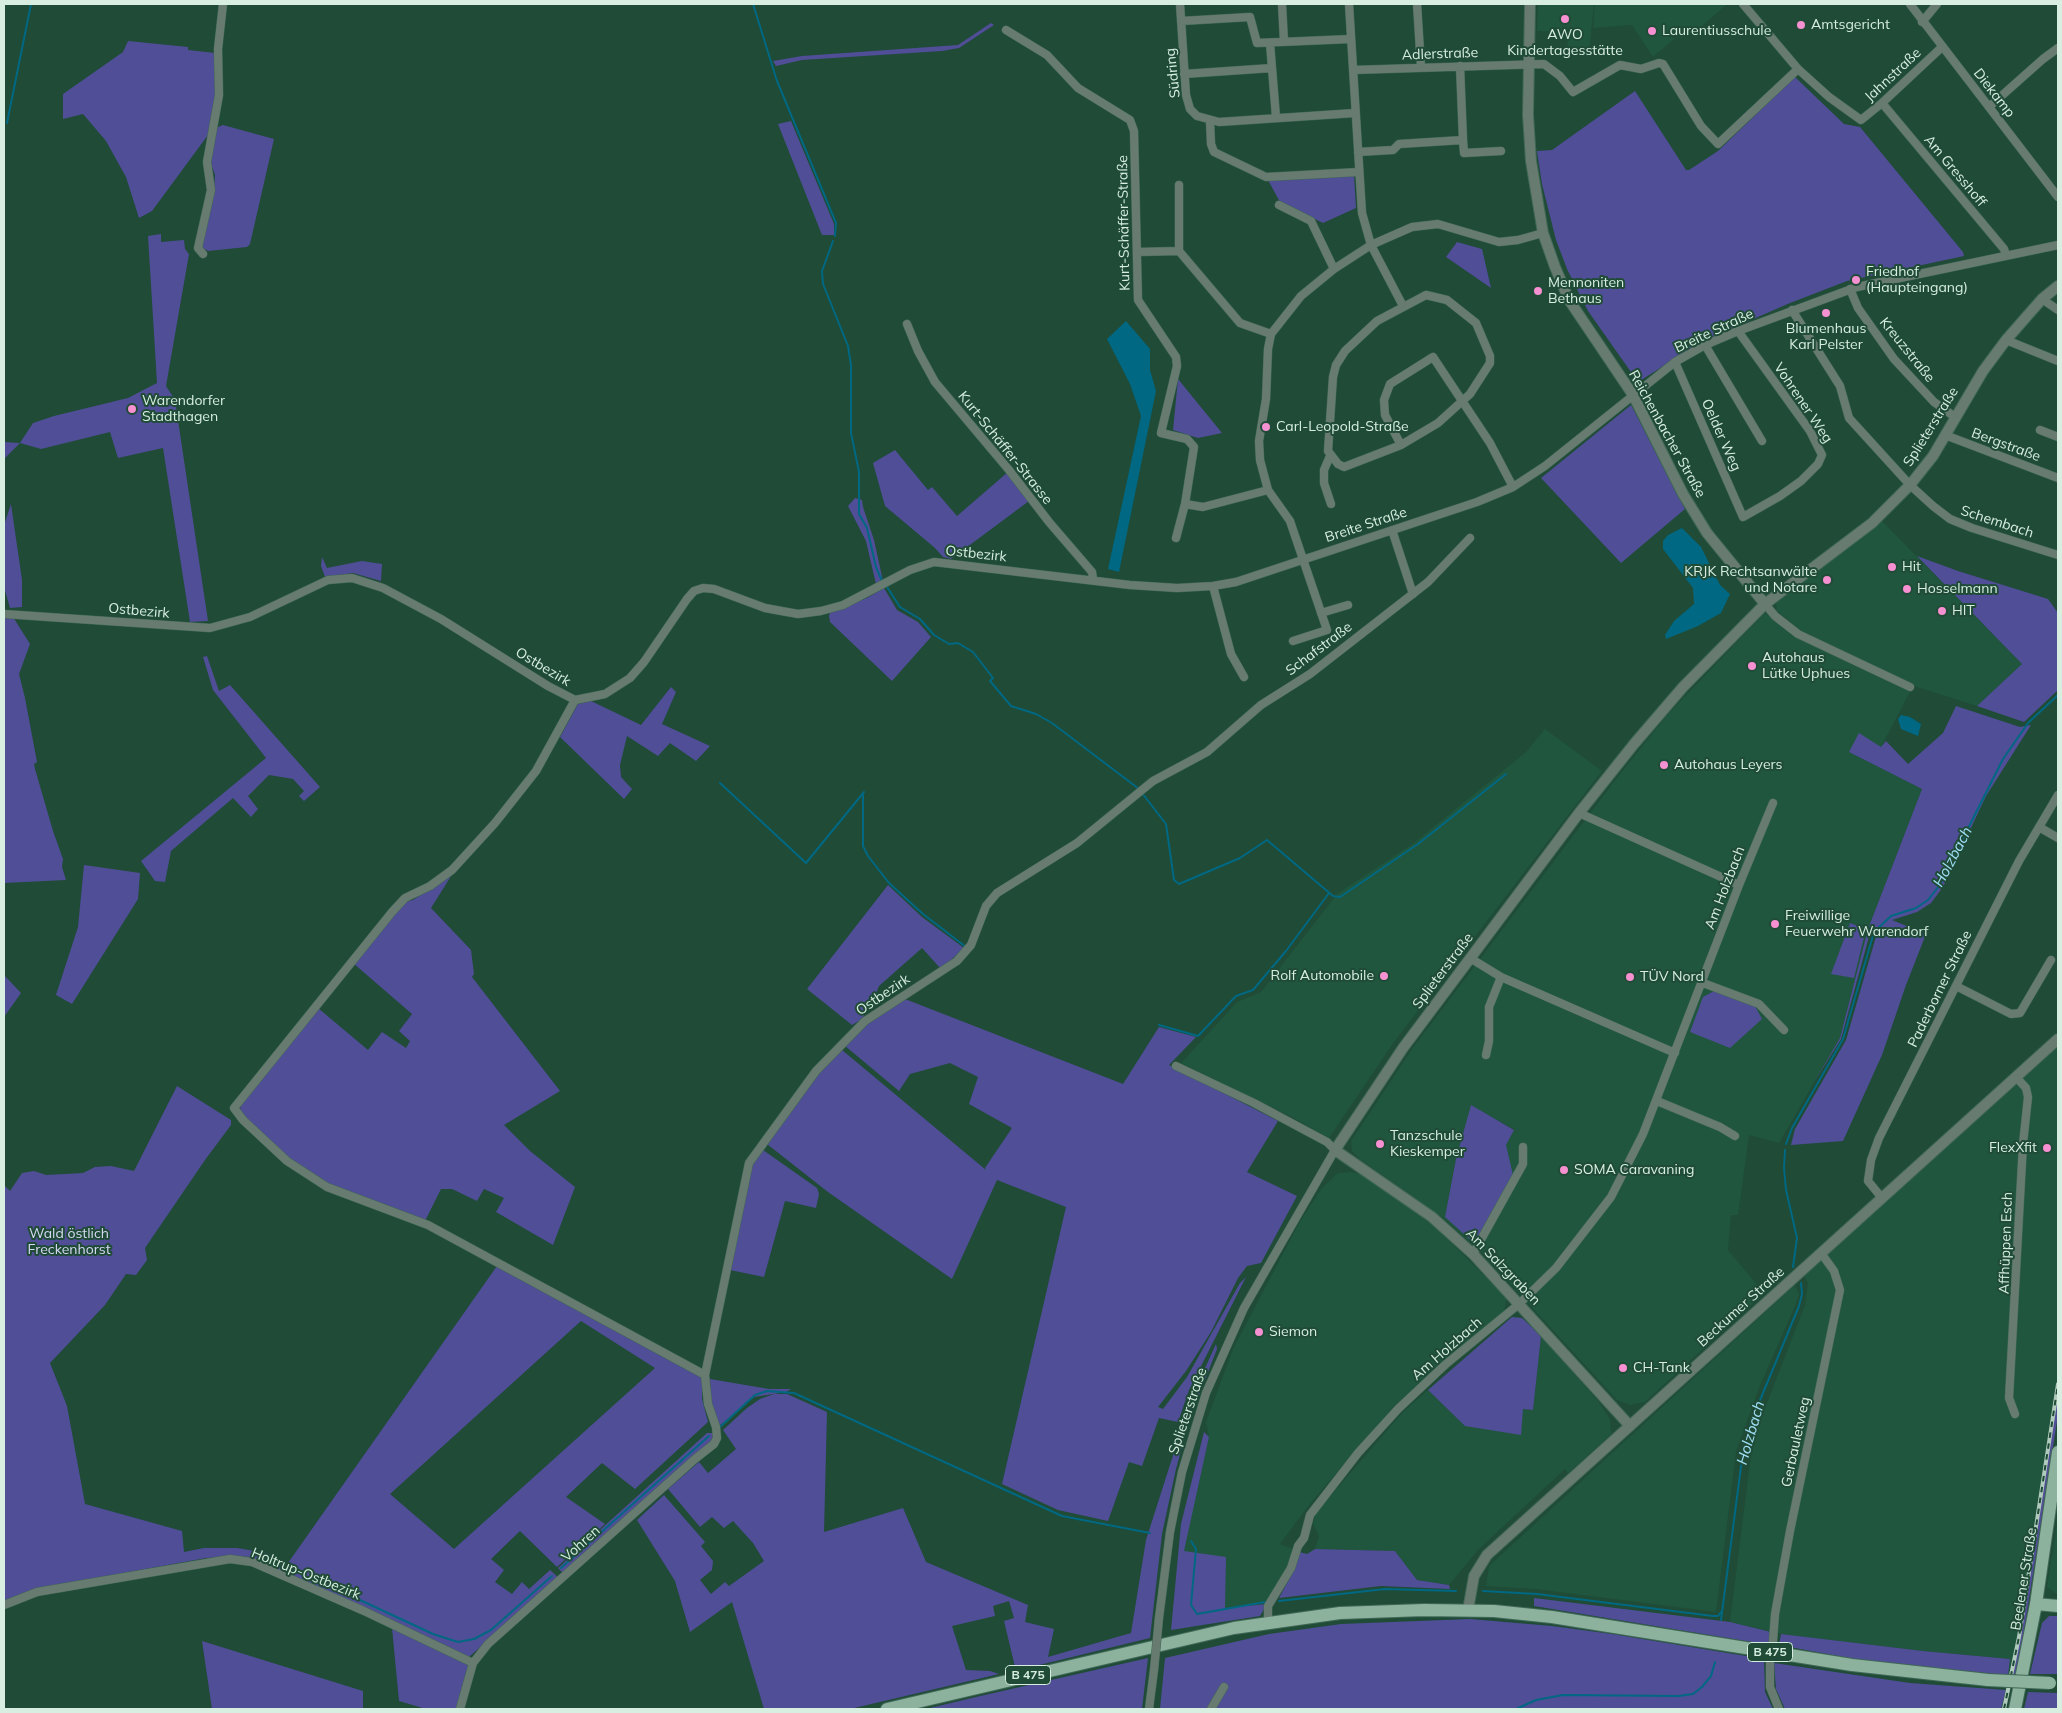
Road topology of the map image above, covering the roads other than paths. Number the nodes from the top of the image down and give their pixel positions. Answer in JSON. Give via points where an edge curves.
{"nodes":[{"id":1,"x":223,"y":4,"type":"edge"},
{"id":2,"x":1180,"y":4,"type":"edge"},
{"id":3,"x":1282,"y":4,"type":"edge"},
{"id":4,"x":1349,"y":4,"type":"edge"},
{"id":5,"x":1417,"y":4,"type":"edge"},
{"id":6,"x":1530,"y":4,"type":"edge"},
{"id":7,"x":1743,"y":4,"type":"edge"},
{"id":8,"x":1910,"y":4,"type":"edge"},
{"id":9,"x":1937,"y":4,"type":"edge"},
{"id":10,"x":1181,"y":21,"type":"junction"},
{"id":11,"x":1922,"y":22,"type":"junction"},
{"id":12,"x":1006,"y":30,"type":"dead end"},
{"id":13,"x":1351,"y":39,"type":"junction"},
{"id":14,"x":1284,"y":42,"type":"junction"},
{"id":15,"x":1270,"y":43,"type":"junction"},
{"id":16,"x":1942,"y":47,"type":"junction"},
{"id":17,"x":2058,"y":48,"type":"edge"},
{"id":18,"x":1528,"y":64,"type":"junction"},
{"id":19,"x":1460,"y":66,"type":"junction"},
{"id":20,"x":1421,"y":67,"type":"junction"},
{"id":21,"x":1272,"y":68,"type":"junction"},
{"id":22,"x":1798,"y":68,"type":"junction"},
{"id":23,"x":1353,"y":70,"type":"junction"},
{"id":24,"x":1184,"y":74,"type":"junction"},
{"id":25,"x":1882,"y":103,"type":"junction"},
{"id":26,"x":1989,"y":107,"type":"junction"},
{"id":27,"x":1355,"y":113,"type":"junction"},
{"id":28,"x":1276,"y":117,"type":"junction"},
{"id":29,"x":1210,"y":121,"type":"junction"},
{"id":30,"x":1463,"y":140,"type":"junction"},
{"id":31,"x":1501,"y":151,"type":"dead end"},
{"id":32,"x":1358,"y":152,"type":"junction"},
{"id":33,"x":1359,"y":172,"type":"junction"},
{"id":34,"x":1179,"y":185,"type":"dead end"},
{"id":35,"x":2058,"y":197,"type":"edge"},
{"id":36,"x":1279,"y":205,"type":"dead end"},
{"id":37,"x":1544,"y":233,"type":"junction"},
{"id":38,"x":1371,"y":245,"type":"junction"},
{"id":39,"x":2058,"y":245,"type":"edge"},
{"id":40,"x":1178,"y":251,"type":"junction"},
{"id":41,"x":1137,"y":252,"type":"junction"},
{"id":42,"x":203,"y":254,"type":"dead end"},
{"id":43,"x":2006,"y":255,"type":"junction"},
{"id":44,"x":1334,"y":269,"type":"junction"},
{"id":45,"x":2058,"y":286,"type":"edge"},
{"id":46,"x":1850,"y":289,"type":"junction"},
{"id":47,"x":2042,"y":299,"type":"junction"},
{"id":48,"x":1403,"y":306,"type":"junction"},
{"id":49,"x":1792,"y":310,"type":"junction"},
{"id":50,"x":2058,"y":310,"type":"edge"},
{"id":51,"x":907,"y":324,"type":"dead end"},
{"id":52,"x":1738,"y":331,"type":"junction"},
{"id":53,"x":1271,"y":334,"type":"junction"},
{"id":54,"x":2006,"y":340,"type":"junction"},
{"id":55,"x":1705,"y":345,"type":"junction"},
{"id":56,"x":2058,"y":361,"type":"edge"},
{"id":57,"x":1675,"y":362,"type":"junction"},
{"id":58,"x":1633,"y":395,"type":"junction"},
{"id":59,"x":1463,"y":402,"type":"junction"},
{"id":60,"x":1955,"y":418,"type":"junction"},
{"id":61,"x":2040,"y":430,"type":"dead end"},
{"id":62,"x":1945,"y":436,"type":"junction"},
{"id":63,"x":2058,"y":436,"type":"edge"},
{"id":64,"x":1762,"y":441,"type":"dead end"},
{"id":65,"x":1401,"y":446,"type":"junction"},
{"id":66,"x":1330,"y":456,"type":"junction"},
{"id":67,"x":2058,"y":478,"type":"edge"},
{"id":68,"x":1910,"y":485,"type":"junction"},
{"id":69,"x":1512,"y":487,"type":"junction"},
{"id":70,"x":1268,"y":490,"type":"junction"},
{"id":71,"x":1185,"y":504,"type":"junction"},
{"id":72,"x":1331,"y":504,"type":"dead end"},
{"id":73,"x":1743,"y":517,"type":"joint"},
{"id":74,"x":1392,"y":530,"type":"junction"},
{"id":75,"x":1176,"y":538,"type":"dead end"},
{"id":76,"x":1470,"y":538,"type":"dead end"},
{"id":77,"x":2058,"y":555,"type":"edge"},
{"id":78,"x":1303,"y":559,"type":"junction"},
{"id":79,"x":1093,"y":579,"type":"junction"},
{"id":80,"x":1213,"y":586,"type":"junction"},
{"id":81,"x":1413,"y":594,"type":"junction"},
{"id":82,"x":1765,"y":604,"type":"junction"},
{"id":83,"x":1348,"y":605,"type":"dead end"},
{"id":84,"x":1321,"y":613,"type":"junction"},
{"id":85,"x":4,"y":614,"type":"edge"},
{"id":86,"x":1293,"y":641,"type":"dead end"},
{"id":87,"x":1244,"y":677,"type":"dead end"},
{"id":88,"x":1910,"y":687,"type":"dead end"},
{"id":89,"x":576,"y":700,"type":"junction"},
{"id":90,"x":1239,"y":722,"type":"joint"},
{"id":91,"x":2058,"y":794,"type":"edge"},
{"id":92,"x":1773,"y":803,"type":"dead end"},
{"id":93,"x":1579,"y":813,"type":"junction"},
{"id":94,"x":2039,"y":827,"type":"junction"},
{"id":95,"x":2058,"y":838,"type":"edge"},
{"id":96,"x":1739,"y":884,"type":"junction"},
{"id":97,"x":1470,"y":958,"type":"junction"},
{"id":98,"x":2051,"y":960,"type":"dead end"},
{"id":99,"x":1500,"y":977,"type":"junction"},
{"id":100,"x":1703,"y":983,"type":"junction"},
{"id":101,"x":1956,"y":986,"type":"junction"},
{"id":102,"x":1784,"y":1030,"type":"dead end"},
{"id":103,"x":2058,"y":1039,"type":"edge"},
{"id":104,"x":1674,"y":1054,"type":"junction"},
{"id":105,"x":1486,"y":1055,"type":"dead end"},
{"id":106,"x":1176,"y":1066,"type":"dead end"},
{"id":107,"x":2016,"y":1077,"type":"junction"},
{"id":108,"x":1657,"y":1101,"type":"junction"},
{"id":109,"x":1735,"y":1136,"type":"dead end"},
{"id":110,"x":1523,"y":1147,"type":"dead end"},
{"id":111,"x":1336,"y":1150,"type":"junction"},
{"id":112,"x":1882,"y":1198,"type":"junction"},
{"id":113,"x":1821,"y":1253,"type":"junction"},
{"id":114,"x":1474,"y":1254,"type":"junction"},
{"id":115,"x":1519,"y":1304,"type":"junction"},
{"id":116,"x":705,"y":1375,"type":"junction"},
{"id":117,"x":708,"y":1404,"type":"joint"},
{"id":118,"x":2015,"y":1414,"type":"dead end"},
{"id":119,"x":1630,"y":1426,"type":"junction"},
{"id":120,"x":2058,"y":1452,"type":"edge"},
{"id":121,"x":2036,"y":1604,"type":"junction"},
{"id":122,"x":4,"y":1606,"type":"edge"},
{"id":123,"x":2058,"y":1606,"type":"edge"},
{"id":124,"x":1468,"y":1610,"type":"junction"},
{"id":125,"x":1268,"y":1622,"type":"junction"},
{"id":126,"x":1773,"y":1641,"type":"dead end"},
{"id":127,"x":472,"y":1663,"type":"junction"},
{"id":128,"x":1770,"y":1663,"type":"dead end"},
{"id":129,"x":2054,"y":1684,"type":"edge"},
{"id":130,"x":1224,"y":1687,"type":"dead end"},
{"id":131,"x":460,"y":1709,"type":"edge"},
{"id":132,"x":888,"y":1709,"type":"edge"},
{"id":133,"x":1149,"y":1709,"type":"edge"},
{"id":134,"x":1211,"y":1709,"type":"edge"},
{"id":135,"x":1779,"y":1709,"type":"edge"},
{"id":136,"x":2015,"y":1709,"type":"edge"}],
"edges":[{"from":1,"to":42,"type":"street","via":[[218,49],[219,95],[206,162],[211,190],[198,248]]},
{"from":2,"to":10,"type":"street","name":"Südring"},
{"from":3,"to":14,"type":"street"},
{"from":4,"to":13,"type":"street"},
{"from":5,"to":20,"type":"street"},
{"from":6,"to":18,"type":"street","name":"Reichenbacher Straße"},
{"from":7,"to":22,"type":"street"},
{"from":8,"to":11,"type":"street","name":"Diekamp"},
{"from":9,"to":11,"type":"street"},
{"from":10,"to":15,"type":"street","via":[[1250,17],[1257,43]]},
{"from":10,"to":24,"type":"street","name":"Südring"},
{"from":11,"to":16,"type":"street","name":"Diekamp"},
{"from":12,"to":41,"type":"street","name":"Kurt-Schäffer-Straße","via":[[1047,55],[1078,88],[1130,120],[1134,131]]},
{"from":13,"to":14,"type":"street"},
{"from":13,"to":23,"type":"street"},
{"from":14,"to":15,"type":"street"},
{"from":15,"to":21,"type":"street"},
{"from":16,"to":25,"type":"street","name":"Jahnstraße"},
{"from":16,"to":26,"type":"street","name":"Diekamp"},
{"from":17,"to":26,"type":"street"},
{"from":18,"to":19,"type":"street","name":"Adlerstraße"},
{"from":18,"to":22,"type":"street","name":"Adlerstraße","via":[[1550,66],[1573,92],[1620,65],[1641,69],[1655,63],[1663,64],[1702,126],[1718,144]]},
{"from":18,"to":37,"type":"street","name":"Reichenbacher Straße","via":[[1531,161]]},
{"from":19,"to":20,"type":"street","name":"Adlerstraße"},
{"from":19,"to":30,"type":"street"},
{"from":20,"to":23,"type":"street","name":"Adlerstraße"},
{"from":21,"to":24,"type":"street"},
{"from":21,"to":28,"type":"street"},
{"from":22,"to":25,"type":"street","name":"Jahnstraße","via":[[1861,120]]},
{"from":23,"to":27,"type":"street"},
{"from":24,"to":29,"type":"street","name":"Südring","via":[[1190,109]]},
{"from":25,"to":43,"type":"street","name":"Am Gresshoff"},
{"from":26,"to":35,"type":"street","name":"Diekamp"},
{"from":27,"to":28,"type":"street"},
{"from":27,"to":32,"type":"street"},
{"from":28,"to":29,"type":"street"},
{"from":29,"to":33,"type":"street","via":[[1214,152],[1266,177]]},
{"from":30,"to":31,"type":"street","via":[[1464,153]]},
{"from":30,"to":32,"type":"street","via":[[1399,144],[1393,150]]},
{"from":32,"to":33,"type":"street"},
{"from":33,"to":38,"type":"street","via":[[1362,214]]},
{"from":34,"to":40,"type":"street"},
{"from":36,"to":44,"type":"street","via":[[1311,221]]},
{"from":37,"to":38,"type":"street","via":[[1499,242],[1438,224],[1426,224]]},
{"from":37,"to":58,"type":"street","name":"Reichenbacher Straße","via":[[1569,300]]},
{"from":38,"to":44,"type":"street"},
{"from":38,"to":48,"type":"street"},
{"from":39,"to":43,"type":"street","name":"Breite Straße"},
{"from":40,"to":41,"type":"street"},
{"from":40,"to":53,"type":"street","via":[[1240,323]]},
{"from":41,"to":71,"type":"street","name":"Kurt-Schäffer-Straße","via":[[1138,300],[1176,357],[1177,366],[1161,433],[1187,439],[1194,447]]},
{"from":43,"to":46,"type":"street","name":"Breite Straße"},
{"from":44,"to":53,"type":"street","via":[[1301,296]]},
{"from":45,"to":47,"type":"street","name":"Splieterstraße"},
{"from":46,"to":49,"type":"street","name":"Breite Straße"},
{"from":46,"to":60,"type":"street","name":"Kreuzstraße","via":[[1858,308],[1894,359],[1934,402]]},
{"from":47,"to":50,"type":"street"},
{"from":47,"to":54,"type":"street","name":"Splieterstraße"},
{"from":48,"to":59,"type":"street","via":[[1426,295],[1437,296],[1476,323],[1490,363]]},
{"from":48,"to":66,"type":"street","via":[[1377,321],[1345,351],[1336,365]]},
{"from":49,"to":52,"type":"street","name":"Breite Straße"},
{"from":49,"to":68,"type":"street","name":"Schembach","via":[[1840,386],[1849,418]]},
{"from":51,"to":79,"type":"street","name":"Kurt-Schäffer-Strasse","via":[[935,382],[1092,572]]},
{"from":52,"to":55,"type":"street","name":"Breite Straße"},
{"from":52,"to":73,"type":"street","name":"Vohrener Weg","via":[[1810,431],[1822,455],[1818,464],[1801,481]]},
{"from":53,"to":70,"type":"street","via":[[1259,451]]},
{"from":54,"to":56,"type":"street"},
{"from":54,"to":60,"type":"street","name":"Splieterstraße"},
{"from":55,"to":57,"type":"street","name":"Breite Straße"},
{"from":55,"to":64,"type":"street"},
{"from":57,"to":58,"type":"street","name":"Breite Straße"},
{"from":57,"to":73,"type":"street","name":"Oelder Weg"},
{"from":58,"to":69,"type":"street","name":"Breite Straße","via":[[1545,466]]},
{"from":58,"to":82,"type":"street","name":"Reichenbacher Straße","via":[[1683,494],[1707,533]]},
{"from":59,"to":65,"type":"street","via":[[1438,423]]},
{"from":59,"to":65,"type":"street","via":[[1433,357],[1390,384],[1384,400],[1385,415]]},
{"from":59,"to":69,"type":"street","via":[[1490,443]]},
{"from":60,"to":62,"type":"street","name":"Splieterstraße"},
{"from":61,"to":63,"type":"street"},
{"from":62,"to":67,"type":"street","name":"Bergstraße"},
{"from":62,"to":68,"type":"street","name":"Splieterstraße"},
{"from":65,"to":66,"type":"street","via":[[1344,467]]},
{"from":66,"to":72,"type":"street","via":[[1324,470],[1324,483]]},
{"from":68,"to":77,"type":"street","name":"Schembach","via":[[1950,519]]},
{"from":68,"to":82,"type":"street","name":"Splieterstraße","via":[[1872,522]]},
{"from":69,"to":74,"type":"street","name":"Breite Straße"},
{"from":70,"to":71,"type":"street","via":[[1203,507]]},
{"from":70,"to":78,"type":"street","via":[[1290,521]]},
{"from":71,"to":75,"type":"street"},
{"from":74,"to":78,"type":"street","name":"Breite Straße"},
{"from":74,"to":81,"type":"street"},
{"from":76,"to":81,"type":"street","name":"Schafstraße"},
{"from":78,"to":80,"type":"street","name":"Breite Straße","via":[[1236,582]]},
{"from":78,"to":84,"type":"street"},
{"from":79,"to":80,"type":"street","name":"Breite Straße","via":[[1177,588]]},
{"from":79,"to":89,"type":"street","name":"Ostbezirk","via":[[934,562],[910,570],[842,605],[798,614],[765,608],[714,589],[702,588],[687,599],[630,678],[605,694]]},
{"from":80,"to":87,"type":"street","via":[[1231,654]]},
{"from":81,"to":90,"type":"street","name":"Schafstraße","via":[[1310,674]]},
{"from":82,"to":88,"type":"street","via":[[1798,634]]},
{"from":82,"to":93,"type":"street","name":"Splieterstraße","via":[[1683,687]]},
{"from":83,"to":84,"type":"street"},
{"from":84,"to":86,"type":"street","via":[[1327,630]]},
{"from":85,"to":89,"type":"street","name":"Ostbezirk","via":[[210,628],[250,617],[328,580],[352,578],[383,588],[442,618],[540,681]]},
{"from":89,"to":116,"type":"street","via":[[536,771],[495,823],[452,870],[405,898],[392,912],[234,1112],[287,1161],[327,1187],[428,1224]]},
{"from":90,"to":116,"type":"street","name":"Ostbezirk","via":[[1208,752],[1140,791],[1077,844],[997,893],[986,906],[971,945],[957,961],[865,1021],[816,1070],[748,1163]]},
{"from":91,"to":94,"type":"street","name":"Paderborner Straße"},
{"from":92,"to":96,"type":"street","name":"Am Holzbach"},
{"from":93,"to":96,"type":"street"},
{"from":93,"to":97,"type":"street","name":"Splieterstraße"},
{"from":94,"to":95,"type":"street"},
{"from":94,"to":101,"type":"street","name":"Paderborner Straße"},
{"from":96,"to":100,"type":"street","name":"Am Holzbach"},
{"from":97,"to":99,"type":"street"},
{"from":97,"to":111,"type":"street","name":"Splieterstraße","via":[[1403,1048]]},
{"from":98,"to":101,"type":"street","via":[[2020,1012],[2012,1014]]},
{"from":99,"to":104,"type":"street"},
{"from":99,"to":105,"type":"street","via":[[1489,1007]]},
{"from":100,"to":102,"type":"street","via":[[1759,1004]]},
{"from":100,"to":104,"type":"street","name":"Am Holzbach"},
{"from":101,"to":112,"type":"street","name":"Paderborner Straße","via":[[1871,1160],[1868,1182]]},
{"from":103,"to":107,"type":"street","name":"Beckumer Straße"},
{"from":104,"to":108,"type":"street","name":"Am Holzbach"},
{"from":106,"to":111,"type":"street","via":[[1270,1112]]},
{"from":107,"to":112,"type":"street","name":"Beckumer Straße"},
{"from":107,"to":118,"type":"street","name":"Affhüppen Esch","via":[[2026,1088],[2028,1097],[2009,1398]]},
{"from":108,"to":109,"type":"street"},
{"from":108,"to":115,"type":"street","name":"Am Holzbach","via":[[1611,1197],[1556,1268]]},
{"from":110,"to":114,"type":"street","via":[[1523,1164]]},
{"from":111,"to":114,"type":"street","name":"Am Salzgraben","via":[[1432,1217]]},
{"from":111,"to":133,"type":"street","name":"Splieterstraße","bridge":true,"via":[[1248,1300],[1206,1393],[1182,1472],[1170,1532]]},
{"from":112,"to":113,"type":"street","name":"Beckumer Straße"},
{"from":113,"to":119,"type":"street","name":"Beckumer Straße"},
{"from":113,"to":126,"type":"street","name":"Gerbauletweg","via":[[1834,1271],[1840,1290],[1790,1531]]},
{"from":114,"to":115,"type":"street","name":"Am Salzgraben"},
{"from":115,"to":119,"type":"street","name":"Am Salzgraben"},
{"from":115,"to":125,"type":"street","name":"Am Holzbach","via":[[1446,1364],[1358,1453],[1310,1514],[1291,1568],[1268,1606]]},
{"from":116,"to":117,"type":"street","name":"Ostbezirk"},
{"from":117,"to":127,"type":"street","name":"Vohren","via":[[716,1427],[714,1444],[488,1644]]},
{"from":119,"to":124,"type":"street","name":"Beckumer Straße","via":[[1487,1556],[1474,1576]]},
{"from":120,"to":121,"type":"main road","name":"Beelener Straße"},
{"from":121,"to":123,"type":"main road"},
{"from":121,"to":136,"type":"main road","name":"Beelener Straße"},
{"from":122,"to":127,"type":"street","name":"Holtrup-Ostbezirk","via":[[37,1592],[230,1559],[252,1562]]},
{"from":124,"to":125,"type":"main road","number":"B 475","via":[[1356,1612]]},
{"from":124,"to":129,"type":"main road","number":"B 475","bridge":true,"via":[[1612,1625],[1852,1665]]},
{"from":125,"to":132,"type":"main road","number":"B 475","via":[[1169,1642]]},
{"from":127,"to":131,"type":"street","name":"Vohren"},
{"from":128,"to":135,"type":"street","via":[[1770,1687]]},
{"from":130,"to":134,"type":"street"}]}
